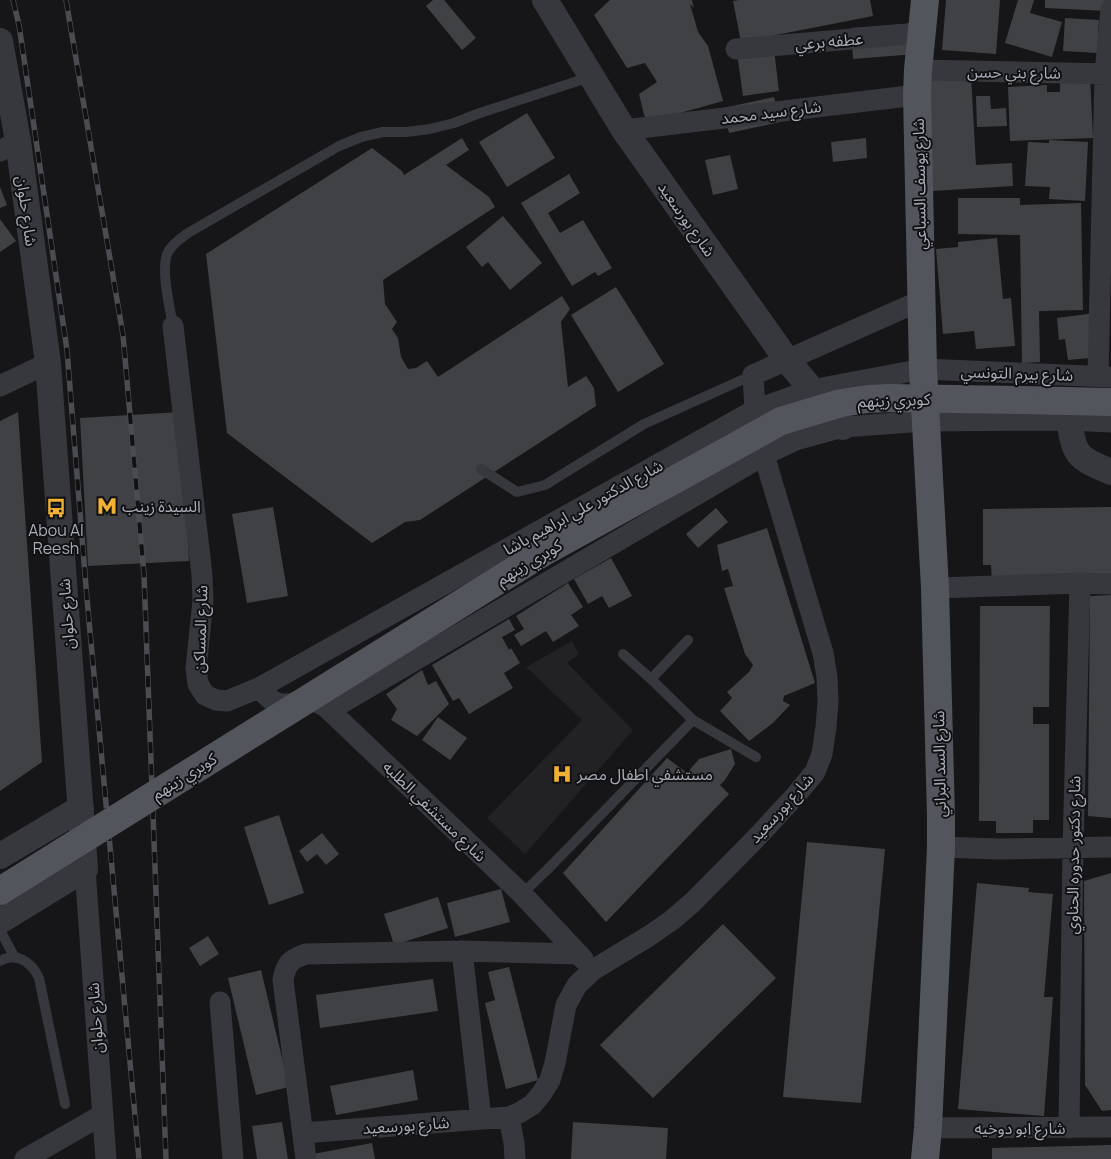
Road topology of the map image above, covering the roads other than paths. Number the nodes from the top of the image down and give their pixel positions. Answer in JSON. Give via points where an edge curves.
{"nodes":[{"id":1,"x":545,"y":0,"type":"edge"},
{"id":2,"x":925,"y":0,"type":"edge"},
{"id":3,"x":1111,"y":9,"type":"edge"},
{"id":4,"x":922,"y":33,"type":"junction"},
{"id":5,"x":0,"y":41,"type":"edge"},
{"id":6,"x":736,"y":49,"type":"dead end"},
{"id":7,"x":1108,"y":74,"type":"edge"},
{"id":8,"x":592,"y":77,"type":"junction"},
{"id":9,"x":918,"y":82,"type":"junction"},
{"id":10,"x":624,"y":130,"type":"junction"},
{"id":11,"x":9,"y":146,"type":"edge"},
{"id":12,"x":922,"y":300,"type":"junction"},
{"id":13,"x":173,"y":326,"type":"joint"},
{"id":14,"x":787,"y":360,"type":"junction"},
{"id":15,"x":48,"y":363,"type":"junction"},
{"id":16,"x":923,"y":369,"type":"junction"},
{"id":17,"x":753,"y":375,"type":"junction"},
{"id":18,"x":1104,"y":377,"type":"edge"},
{"id":19,"x":0,"y":386,"type":"edge"},
{"id":20,"x":812,"y":390,"type":"junction"},
{"id":21,"x":1111,"y":402,"type":"edge"},
{"id":22,"x":755,"y":410,"type":"junction"},
{"id":23,"x":925,"y":420,"type":"junction"},
{"id":24,"x":1069,"y":420,"type":"junction"},
{"id":25,"x":1111,"y":422,"type":"edge"},
{"id":26,"x":843,"y":427,"type":"junction"},
{"id":27,"x":764,"y":455,"type":"junction"},
{"id":28,"x":481,"y":469,"type":"dead end"},
{"id":29,"x":1111,"y":472,"type":"edge"},
{"id":30,"x":1080,"y":583,"type":"junction"},
{"id":31,"x":1111,"y":584,"type":"edge"},
{"id":32,"x":935,"y":588,"type":"junction"},
{"id":33,"x":688,"y":640,"type":"dead end"},
{"id":34,"x":623,"y":654,"type":"dead end"},
{"id":35,"x":651,"y":679,"type":"junction"},
{"id":36,"x":259,"y":688,"type":"junction"},
{"id":37,"x":330,"y":710,"type":"junction"},
{"id":38,"x":693,"y":720,"type":"junction"},
{"id":39,"x":756,"y":757,"type":"dead end"},
{"id":40,"x":81,"y":808,"type":"junction"},
{"id":41,"x":941,"y":847,"type":"junction"},
{"id":42,"x":1111,"y":847,"type":"edge"},
{"id":43,"x":1073,"y":848,"type":"junction"},
{"id":44,"x":0,"y":856,"type":"edge"},
{"id":45,"x":85,"y":870,"type":"junction"},
{"id":46,"x":0,"y":891,"type":"edge"},
{"id":47,"x":522,"y":894,"type":"junction"},
{"id":48,"x":0,"y":921,"type":"edge"},
{"id":49,"x":0,"y":930,"type":"edge"},
{"id":50,"x":462,"y":951,"type":"junction"},
{"id":51,"x":579,"y":954,"type":"junction"},
{"id":52,"x":15,"y":958,"type":"junction"},
{"id":53,"x":0,"y":961,"type":"edge"},
{"id":54,"x":593,"y":970,"type":"junction"},
{"id":55,"x":220,"y":1002,"type":"dead end"},
{"id":56,"x":65,"y":1104,"type":"dead end"},
{"id":57,"x":102,"y":1115,"type":"junction"},
{"id":58,"x":509,"y":1117,"type":"junction"},
{"id":59,"x":481,"y":1119,"type":"junction"},
{"id":60,"x":1111,"y":1127,"type":"edge"},
{"id":61,"x":928,"y":1128,"type":"junction"},
{"id":62,"x":1069,"y":1128,"type":"junction"},
{"id":63,"x":303,"y":1133,"type":"junction"},
{"id":64,"x":25,"y":1159,"type":"edge"},
{"id":65,"x":106,"y":1159,"type":"edge"},
{"id":66,"x":233,"y":1159,"type":"edge"},
{"id":67,"x":306,"y":1159,"type":"edge"},
{"id":68,"x":515,"y":1159,"type":"edge"},
{"id":69,"x":925,"y":1159,"type":"edge"}],
"edges":[{"from":1,"to":8,"type":"street","name":"شارع بورسعيد"},
{"from":2,"to":4,"type":"main road","name":"شارع يوسف السباعي"},
{"from":3,"to":7,"type":"street"},
{"from":4,"to":6,"type":"street","name":"عطفه برعي"},
{"from":4,"to":9,"type":"main road","name":"شارع يوسف السباعي"},
{"from":5,"to":11,"type":"street","name":"شارع حلوان"},
{"from":7,"to":9,"type":"street","name":"شارع بني حسن"},
{"from":7,"to":18,"type":"street"},
{"from":8,"to":10,"type":"street","name":"شارع بورسعيد"},
{"from":8,"to":13,"type":"lane","via":[[454,123],[361,137],[339,146],[188,233],[168,251],[166,260],[165,276]]},
{"from":9,"to":10,"type":"street","name":"شارع سيد محمد"},
{"from":9,"to":12,"type":"main road","name":"شارع يوسف السباعي"},
{"from":10,"to":14,"type":"street","name":"شارع بورسعيد"},
{"from":11,"to":15,"type":"street","name":"شارع حلوان"},
{"from":12,"to":14,"type":"street"},
{"from":12,"to":16,"type":"main road","name":"شارع يوسف السباعي"},
{"from":13,"to":36,"type":"street","name":"شارع المساكن","via":[[202,575],[203,601],[196,668],[198,684],[205,695],[227,701]]},
{"from":14,"to":17,"type":"street"},
{"from":14,"to":20,"type":"street","name":"شارع بورسعيد"},
{"from":15,"to":19,"type":"street"},
{"from":15,"to":40,"type":"street","name":"شارع حلوان"},
{"from":16,"to":18,"type":"street","name":"شارع بيرم التونسي"},
{"from":16,"to":20,"type":"street","name":"شارع الدكتور علي ابراهيم باشا"},
{"from":16,"to":23,"type":"main road","name":"شارع السد البراني"},
{"from":17,"to":22,"type":"street","name":"شارع بورسعيد"},
{"from":17,"to":28,"type":"lane","via":[[644,424],[545,485],[517,492]]},
{"from":20,"to":22,"type":"street","name":"شارع الدكتور علي ابراهيم باشا"},
{"from":20,"to":26,"type":"street","name":"شارع بورسعيد"},
{"from":21,"to":46,"type":"main road","name":"كوبري زينهم","bridge":true,"via":[[868,399],[841,403],[781,421],[542,553]]},
{"from":22,"to":27,"type":"street","name":"شارع بورسعيد"},
{"from":22,"to":36,"type":"street","name":"شارع الدكتور علي ابراهيم باشا"},
{"from":23,"to":24,"type":"street"},
{"from":23,"to":26,"type":"street"},
{"from":23,"to":32,"type":"main road","name":"شارع السد البراني"},
{"from":24,"to":25,"type":"street"},
{"from":24,"to":29,"type":"street","via":[[1077,452]]},
{"from":26,"to":27,"type":"street","via":[[796,440]]},
{"from":27,"to":37,"type":"street"},
{"from":27,"to":54,"type":"street","name":"شارع بورسعيد","via":[[824,653],[828,702],[822,754],[815,772],[796,795],[693,902],[637,944]]},
{"from":30,"to":31,"type":"street"},
{"from":30,"to":32,"type":"street"},
{"from":30,"to":43,"type":"street","name":"شارع دكتور حدوره الحناوي"},
{"from":32,"to":41,"type":"main road","name":"شارع السد البراني"},
{"from":33,"to":35,"type":"lane"},
{"from":34,"to":35,"type":"lane"},
{"from":35,"to":38,"type":"lane"},
{"from":36,"to":37,"type":"street","name":"شارع مستشفي الطلبه","via":[[279,704],[312,700]]},
{"from":37,"to":47,"type":"street","name":"شارع مستشفي الطلبه"},
{"from":38,"to":39,"type":"lane"},
{"from":38,"to":47,"type":"lane"},
{"from":40,"to":44,"type":"street"},
{"from":40,"to":45,"type":"street","name":"شارع حلوان"},
{"from":41,"to":43,"type":"street"},
{"from":41,"to":61,"type":"main road","name":"شارع السد البراني"},
{"from":42,"to":43,"type":"street"},
{"from":43,"to":62,"type":"street","name":"شارع دكتور حدوره الحناوي"},
{"from":45,"to":48,"type":"street"},
{"from":45,"to":57,"type":"street","name":"شارع حلوان"},
{"from":47,"to":51,"type":"street","name":"شارع مستشفي الطلبه"},
{"from":49,"to":52,"type":"lane"},
{"from":50,"to":51,"type":"street"},
{"from":50,"to":59,"type":"street"},
{"from":50,"to":63,"type":"street","via":[[306,954],[289,963],[284,980]]},
{"from":51,"to":54,"type":"street","name":"شارع مستشفي الطلبه"},
{"from":52,"to":53,"type":"lane"},
{"from":52,"to":56,"type":"lane","via":[[34,968],[39,978]]},
{"from":54,"to":58,"type":"street","name":"شارع بورسعيد","via":[[577,985],[566,1005],[550,1080],[532,1105]]},
{"from":55,"to":66,"type":"street"},
{"from":57,"to":64,"type":"street"},
{"from":57,"to":65,"type":"street","name":"شارع حلوان"},
{"from":58,"to":59,"type":"street","name":"شارع بورسعيد"},
{"from":58,"to":68,"type":"street"},
{"from":59,"to":63,"type":"street","name":"شارع بورسعيد"},
{"from":60,"to":62,"type":"street","name":"شارع ابو دوخيه"},
{"from":61,"to":62,"type":"street","name":"شارع ابو دوخيه"},
{"from":61,"to":69,"type":"main road","name":"شارع السد البراني"},
{"from":63,"to":67,"type":"street"}]}
